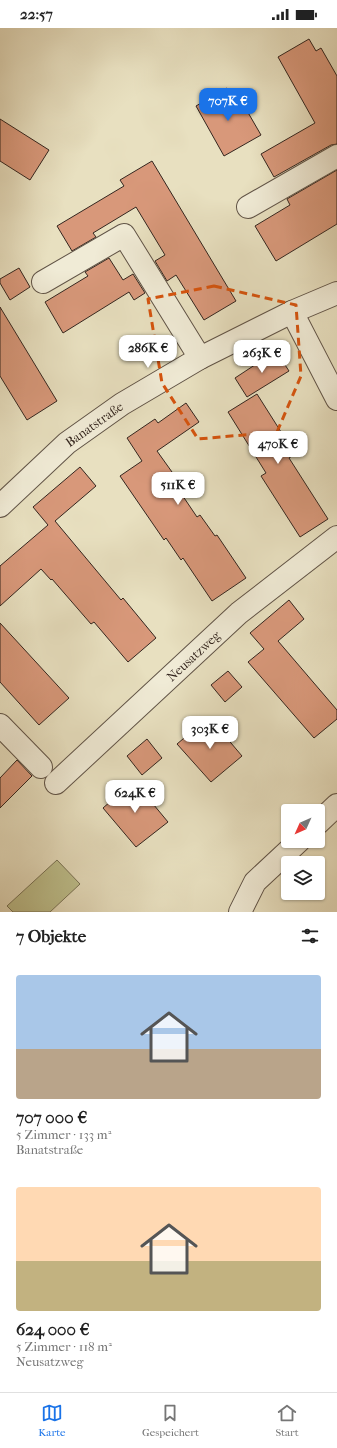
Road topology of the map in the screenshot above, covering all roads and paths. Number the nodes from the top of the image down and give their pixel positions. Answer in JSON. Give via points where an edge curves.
{"nodes":[{"id":1,"x":337,"y":156,"type":"edge"},
{"id":2,"x":248,"y":207,"type":"dead end"},
{"id":3,"x":43,"y":282,"type":"dead end"},
{"id":4,"x":337,"y":293,"type":"edge"},
{"id":5,"x":292,"y":312,"type":"junction"},
{"id":6,"x":200,"y":358,"type":"junction"},
{"id":7,"x":337,"y":399,"type":"edge"},
{"id":8,"x":0,"y":506,"type":"edge"},
{"id":9,"x":337,"y":537,"type":"edge"},
{"id":10,"x":0,"y":725,"type":"edge"},
{"id":11,"x":41,"y":767,"type":"dead end"},
{"id":12,"x":56,"y":783,"type":"dead end"},
{"id":13,"x":337,"y":805,"type":"edge"},
{"id":14,"x":325,"y":816,"type":"edge"},
{"id":15,"x":291,"y":848,"type":"edge"},
{"id":16,"x":240,"y":912,"type":"edge"}],
"edges":[{"from":1,"to":2,"type":"street"},
{"from":3,"to":6,"type":"street","via":[[124,235]]},
{"from":4,"to":5,"type":"street","name":"Banatstraße"},
{"from":5,"to":6,"type":"street","name":"Banatstraße"},
{"from":5,"to":7,"type":"street"},
{"from":6,"to":8,"type":"street","name":"Banatstraße","via":[[122,404],[67,443]]},
{"from":9,"to":12,"type":"street","name":"Neusatzweg","via":[[239,613]]},
{"from":10,"to":11,"type":"street"},
{"from":13,"to":14,"type":"street"},
{"from":15,"to":16,"type":"street","via":[[254,882]]}]}
